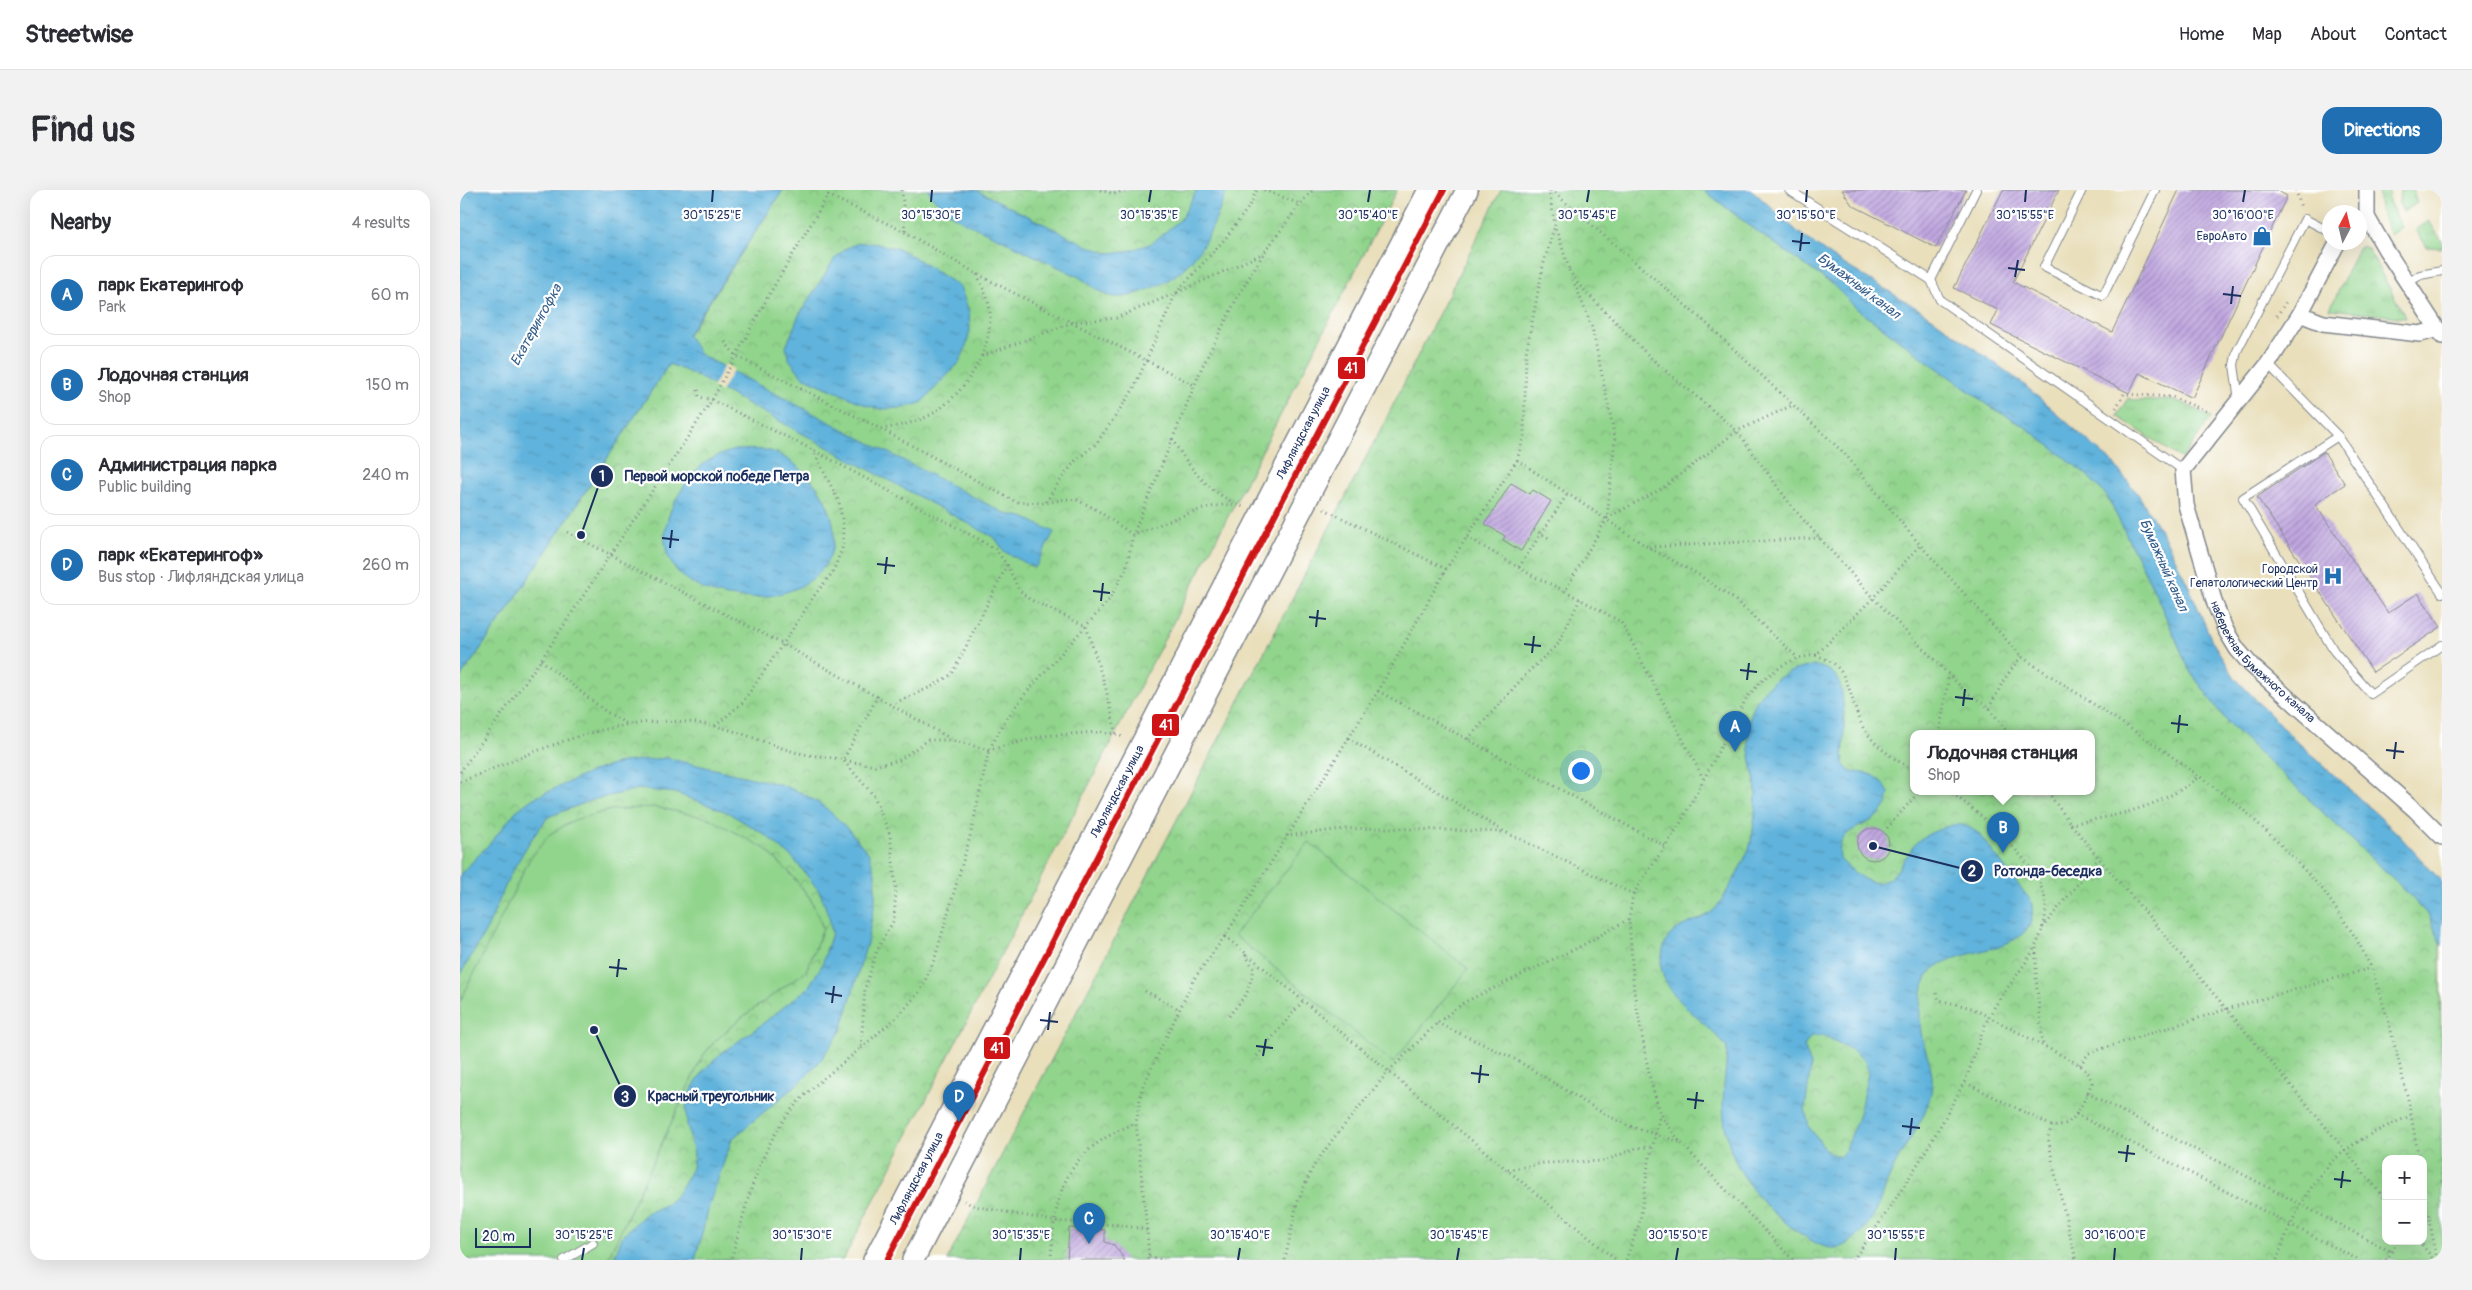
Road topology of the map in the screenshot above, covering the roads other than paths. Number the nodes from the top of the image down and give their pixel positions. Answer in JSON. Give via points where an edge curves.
{"nodes":[{"id":1,"x":1428,"y":190,"type":"edge"},
{"id":2,"x":1467,"y":190,"type":"edge"},
{"id":3,"x":1789,"y":190,"type":"edge"},
{"id":4,"x":1976,"y":190,"type":"edge"},
{"id":5,"x":2082,"y":190,"type":"edge"},
{"id":6,"x":2155,"y":190,"type":"edge"},
{"id":7,"x":2367,"y":190,"type":"edge"},
{"id":8,"x":2365,"y":205,"type":"edge"},
{"id":9,"x":2367,"y":225,"type":"edge"},
{"id":10,"x":2322,"y":228,"type":"edge"},
{"id":11,"x":2334,"y":250,"type":"edge"},
{"id":12,"x":2442,"y":271,"type":"edge"},
{"id":13,"x":1931,"y":280,"type":"junction"},
{"id":14,"x":2408,"y":283,"type":"junction"},
{"id":15,"x":2300,"y":314,"type":"junction"},
{"id":16,"x":2440,"y":333,"type":"edge"},
{"id":17,"x":2268,"y":364,"type":"junction"},
{"id":18,"x":2239,"y":400,"type":"junction"},
{"id":19,"x":2338,"y":436,"type":"junction"},
{"id":20,"x":2183,"y":470,"type":"junction"},
{"id":21,"x":2442,"y":593,"type":"edge"},
{"id":22,"x":2442,"y":645,"type":"edge"},
{"id":23,"x":2442,"y":837,"type":"edge"},
{"id":24,"x":592,"y":1243,"type":"dead end"},
{"id":25,"x":564,"y":1260,"type":"edge"},
{"id":26,"x":874,"y":1260,"type":"edge"},
{"id":27,"x":913,"y":1260,"type":"edge"}],
"edges":[{"from":1,"to":26,"type":"main road","name":"Лифляндская улица"},
{"from":2,"to":27,"type":"main road"},
{"from":3,"to":13,"type":"lane"},
{"from":4,"to":13,"type":"lane"},
{"from":5,"to":6,"type":"lane","via":[[2044,267],[2103,296]]},
{"from":7,"to":8,"type":"street"},
{"from":9,"to":14,"type":"street"},
{"from":10,"to":18,"type":"lane","via":[[2305,219],[2237,351],[2234,366]]},
{"from":11,"to":15,"type":"street"},
{"from":12,"to":14,"type":"lane","via":[[2420,275]]},
{"from":13,"to":20,"type":"lane","via":[[1940,300]]},
{"from":14,"to":16,"type":"street"},
{"from":15,"to":16,"type":"street","via":[[2323,323],[2420,334]]},
{"from":15,"to":17,"type":"street"},
{"from":17,"to":18,"type":"street"},
{"from":17,"to":19,"type":"lane"},
{"from":18,"to":20,"type":"street"},
{"from":19,"to":21,"type":"lane"},
{"from":19,"to":22,"type":"lane","via":[[2243,498],[2334,651],[2371,694]]},
{"from":20,"to":23,"type":"street","name":"набережная Бумажного канала","via":[[2186,505],[2215,604],[2237,649],[2251,666]]},
{"from":24,"to":25,"type":"lane"}]}
